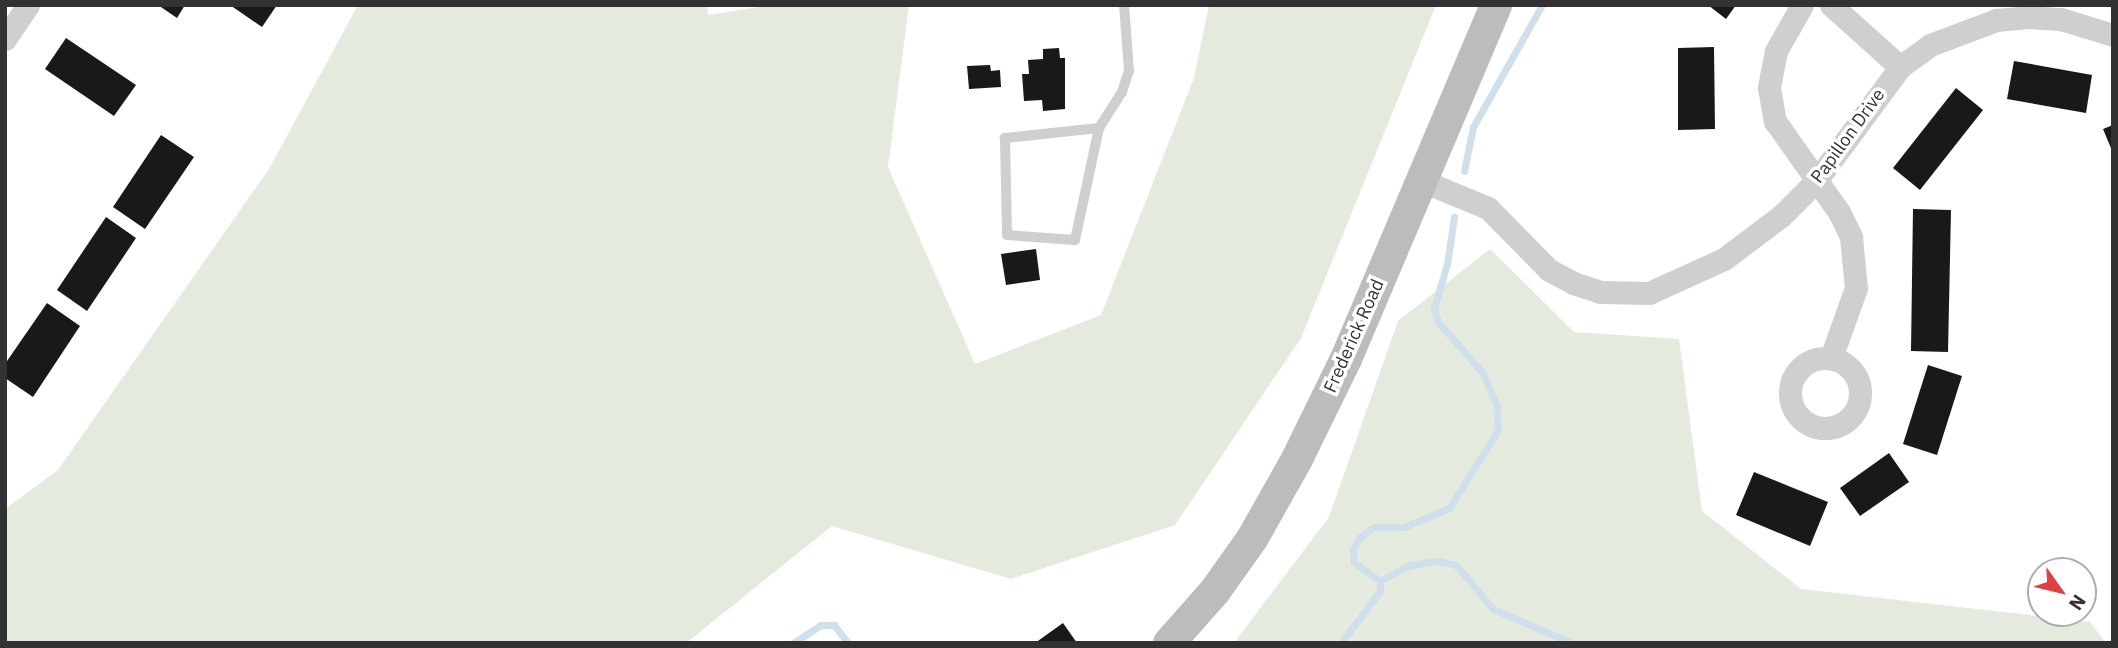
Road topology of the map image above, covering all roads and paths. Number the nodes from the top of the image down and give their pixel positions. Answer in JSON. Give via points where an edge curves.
{"nodes":[{"id":1,"x":28,"y":5,"type":"edge"},
{"id":2,"x":1124,"y":5,"type":"edge"},
{"id":3,"x":1496,"y":5,"type":"edge"},
{"id":4,"x":1802,"y":5,"type":"edge"},
{"id":5,"x":1831,"y":5,"type":"edge"},
{"id":6,"x":2113,"y":35,"type":"edge"},
{"id":7,"x":5,"y":39,"type":"edge"},
{"id":8,"x":1900,"y":67,"type":"junction"},
{"id":9,"x":1099,"y":128,"type":"junction"},
{"id":10,"x":1420,"y":180,"type":"junction"},
{"id":11,"x":1816,"y":181,"type":"junction"},
{"id":12,"x":1831,"y":358,"type":"dead end"},
{"id":13,"x":1169,"y":643,"type":"edge"}],
"edges":[{"from":1,"to":7,"type":"street"},
{"from":2,"to":9,"type":"lane","via":[[1129,71],[1122,92]]},
{"from":3,"to":10,"type":"main road","name":"Frederick Road"},
{"from":4,"to":11,"type":"street","via":[[1776,51],[1769,88],[1775,121]]},
{"from":5,"to":8,"type":"street"},
{"from":6,"to":8,"type":"street","name":"Papillon Drive","via":[[2061,19],[1996,20],[1941,40]]},
{"from":8,"to":11,"type":"street","name":"Papillon Drive"},
{"from":9,"to":9,"type":"lane","via":[[1075,240],[1007,234],[1005,138]]},
{"from":10,"to":11,"type":"street","name":"Papillon Drive","via":[[1488,208],[1549,270],[1600,292],[1625,295],[1669,286],[1724,259],[1781,216]]},
{"from":10,"to":13,"type":"main road","name":"Frederick Road","via":[[1346,359],[1297,459],[1252,539],[1215,592]]},
{"from":11,"to":12,"type":"street","via":[[1851,237],[1856,261],[1856,288]]}]}
